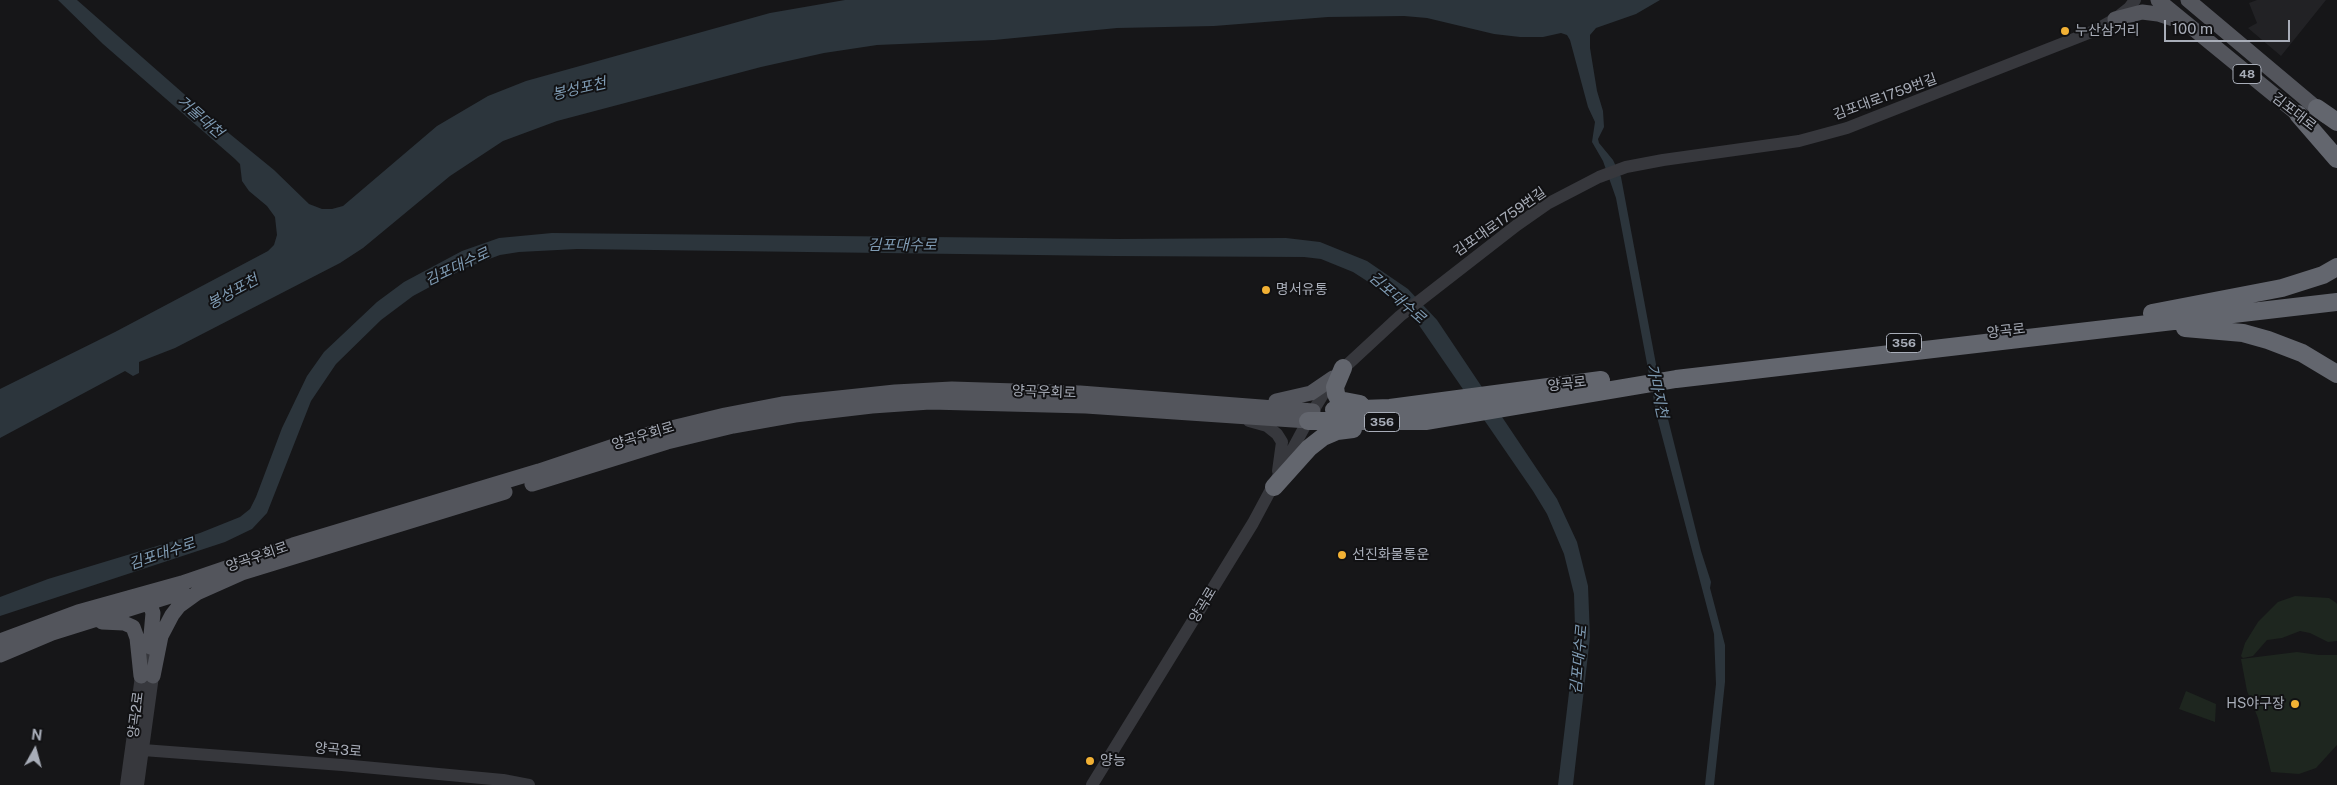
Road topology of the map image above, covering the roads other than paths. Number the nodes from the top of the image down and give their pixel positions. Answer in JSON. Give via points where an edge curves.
{"nodes":[{"id":1,"x":2121,"y":0,"type":"edge"},
{"id":2,"x":2135,"y":0,"type":"edge"},
{"id":3,"x":2158,"y":0,"type":"edge"},
{"id":4,"x":2189,"y":0,"type":"edge"},
{"id":5,"x":2181,"y":19,"type":"junction"},
{"id":6,"x":2111,"y":21,"type":"junction"},
{"id":7,"x":2317,"y":108,"type":"joint"},
{"id":8,"x":2298,"y":114,"type":"junction"},
{"id":9,"x":2337,"y":123,"type":"edge"},
{"id":10,"x":2337,"y":146,"type":"edge"},
{"id":11,"x":2337,"y":159,"type":"edge"},
{"id":12,"x":2337,"y":267,"type":"edge"},
{"id":13,"x":2337,"y":292,"type":"edge"},
{"id":14,"x":2337,"y":302,"type":"edge"},
{"id":15,"x":2134,"y":321,"type":"junction"},
{"id":16,"x":1338,"y":373,"type":"junction"},
{"id":17,"x":2337,"y":374,"type":"edge"},
{"id":18,"x":1636,"y":380,"type":"junction"},
{"id":19,"x":1250,"y":405,"type":"junction"},
{"id":20,"x":1390,"y":408,"type":"junction"},
{"id":21,"x":1222,"y":416,"type":"junction"},
{"id":22,"x":1310,"y":416,"type":"junction"},
{"id":23,"x":1427,"y":420,"type":"junction"},
{"id":24,"x":1274,"y":487,"type":"junction"},
{"id":25,"x":242,"y":573,"type":"junction"},
{"id":26,"x":148,"y":598,"type":"junction"},
{"id":27,"x":83,"y":624,"type":"junction"},
{"id":28,"x":0,"y":640,"type":"edge"},
{"id":29,"x":150,"y":647,"type":"joint"},
{"id":30,"x":0,"y":654,"type":"edge"},
{"id":31,"x":147,"y":676,"type":"junction"},
{"id":32,"x":143,"y":750,"type":"junction"},
{"id":33,"x":126,"y":785,"type":"edge"},
{"id":34,"x":138,"y":785,"type":"edge"},
{"id":35,"x":530,"y":785,"type":"edge"},
{"id":36,"x":1092,"y":785,"type":"edge"}],
"edges":[{"from":1,"to":6,"type":"street"},
{"from":2,"to":6,"type":"street","name":"김포대로1759번길"},
{"from":3,"to":5,"type":"main road","name":"김포대로","number":"48"},
{"from":4,"to":5,"type":"main road"},
{"from":4,"to":7,"type":"main road","name":"김포대로","number":"48"},
{"from":5,"to":6,"type":"main road","via":[[2149,12]]},
{"from":5,"to":8,"type":"main road","name":"김포대로","number":"48"},
{"from":6,"to":16,"type":"street","name":"김포대로1759번길","via":[[2015,63],[1847,128],[1764,147],[1626,167],[1599,177],[1517,224],[1402,314]]},
{"from":7,"to":9,"type":"highway"},
{"from":8,"to":10,"type":"main road","name":"김포대로","number":"48"},
{"from":8,"to":11,"type":"highway"},
{"from":12,"to":15,"type":"highway","via":[[2282,288]]},
{"from":13,"to":15,"type":"highway","name":"양곡로","number":"356"},
{"from":14,"to":15,"type":"highway","name":"양곡로","number":"356"},
{"from":15,"to":17,"type":"highway","via":[[2243,333],[2302,353]]},
{"from":15,"to":18,"type":"highway","name":"양곡로","number":"356"},
{"from":16,"to":19,"type":"main road","via":[[1311,393]]},
{"from":16,"to":20,"type":"highway","via":[[1335,387],[1339,400]]},
{"from":16,"to":22,"type":"street"},
{"from":18,"to":20,"type":"highway","name":"양곡로","number":"356"},
{"from":18,"to":23,"type":"highway","name":"양곡로","number":"356","via":[[1512,407]]},
{"from":19,"to":22,"type":"main road","name":"양곡우회로"},
{"from":19,"to":26,"type":"main road","name":"양곡우회로","via":[[1080,393],[952,389],[782,404],[655,432],[539,471],[293,544]]},
{"from":20,"to":22,"type":"highway","number":"356"},
{"from":21,"to":22,"type":"main road","name":"양곡우회로"},
{"from":21,"to":24,"type":"street","via":[[1267,426],[1277,434],[1282,442]]},
{"from":21,"to":25,"type":"main road","name":"양곡우회로","via":[[1086,406],[930,402],[795,415],[667,442]]},
{"from":22,"to":23,"type":"highway","number":"356"},
{"from":22,"to":24,"type":"street","name":"양곡로"},
{"from":23,"to":24,"type":"highway","via":[[1338,431],[1323,437]]},
{"from":24,"to":36,"type":"street","name":"양곡로"},
{"from":25,"to":26,"type":"main road","name":"양곡우회로"},
{"from":25,"to":31,"type":"main road","via":[[198,593],[180,606],[161,636]]},
{"from":26,"to":27,"type":"main road","name":"양곡우회로"},
{"from":26,"to":28,"type":"main road","name":"양곡우회로","via":[[78,612]]},
{"from":26,"to":29,"type":"main road","name":"양곡2로","via":[[153,613]]},
{"from":27,"to":30,"type":"main road","name":"양곡우회로"},
{"from":27,"to":31,"type":"main road","via":[[111,621],[133,627]]},
{"from":29,"to":31,"type":"street","name":"양곡2로"},
{"from":31,"to":32,"type":"street","name":"양곡2로"},
{"from":31,"to":33,"type":"street","name":"양곡2로"},
{"from":32,"to":34,"type":"street","name":"양곡2로"},
{"from":32,"to":35,"type":"street","name":"양곡3로","via":[[342,765]]}]}
